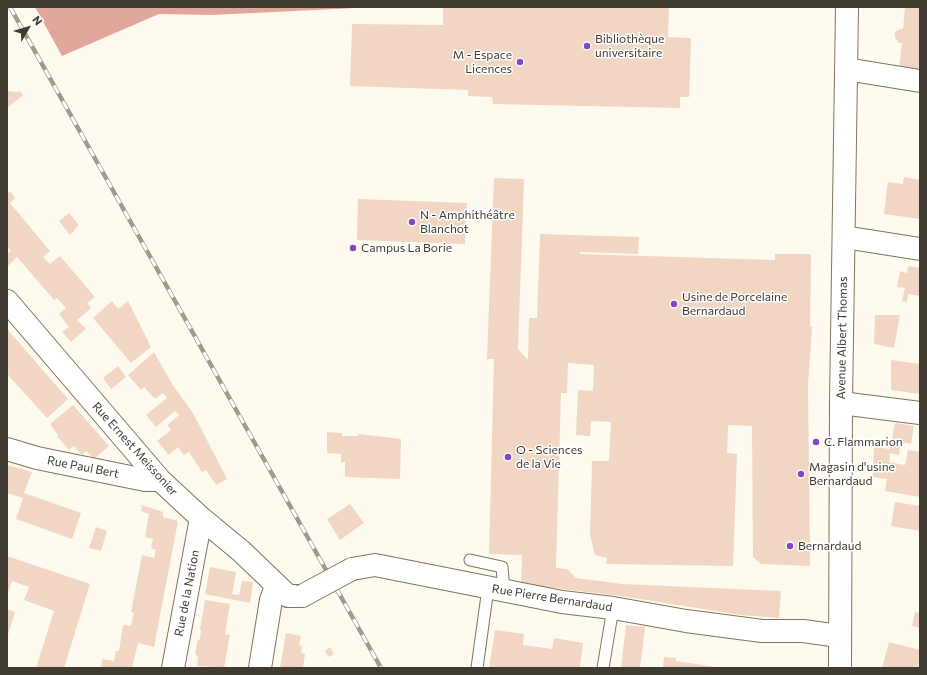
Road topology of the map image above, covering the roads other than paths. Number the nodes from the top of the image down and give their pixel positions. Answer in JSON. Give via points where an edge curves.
{"nodes":[{"id":1,"x":847,"y":7,"type":"edge"},
{"id":2,"x":846,"y":69,"type":"junction"},
{"id":3,"x":920,"y":80,"type":"edge"},
{"id":4,"x":844,"y":237,"type":"junction"},
{"id":5,"x":920,"y":249,"type":"edge"},
{"id":6,"x":7,"y":301,"type":"edge"},
{"id":7,"x":841,"y":403,"type":"junction"},
{"id":8,"x":920,"y":413,"type":"edge"},
{"id":9,"x":7,"y":449,"type":"edge"},
{"id":10,"x":160,"y":480,"type":"junction"},
{"id":11,"x":201,"y":518,"type":"junction"},
{"id":12,"x":470,"y":560,"type":"dead end"},
{"id":13,"x":276,"y":586,"type":"junction"},
{"id":14,"x":496,"y":589,"type":"junction"},
{"id":15,"x":613,"y":608,"type":"junction"},
{"id":16,"x":839,"y":636,"type":"junction"},
{"id":17,"x":172,"y":668,"type":"edge"},
{"id":18,"x":260,"y":668,"type":"edge"},
{"id":19,"x":477,"y":668,"type":"edge"},
{"id":20,"x":603,"y":668,"type":"edge"},
{"id":21,"x":840,"y":668,"type":"edge"}],
"edges":[{"from":1,"to":2,"type":"street","name":"Avenue Albert Thomas"},
{"from":2,"to":3,"type":"street"},
{"from":2,"to":4,"type":"street","name":"Avenue Albert Thomas"},
{"from":4,"to":5,"type":"street"},
{"from":4,"to":7,"type":"street","name":"Avenue Albert Thomas"},
{"from":6,"to":10,"type":"street","name":"Rue Ernest Meissonier"},
{"from":7,"to":8,"type":"street"},
{"from":7,"to":16,"type":"street","name":"Avenue Albert Thomas"},
{"from":9,"to":10,"type":"street","name":"Rue Paul Bert","via":[[145,480]]},
{"from":10,"to":11,"type":"street","name":"Rue Ernest Meissonier"},
{"from":11,"to":13,"type":"street","name":"Rue Ernest Meissonier","via":[[241,551]]},
{"from":11,"to":17,"type":"street","name":"Rue de la Nation"},
{"from":12,"to":14,"type":"lane","via":[[502,567]]},
{"from":13,"to":14,"type":"street","name":"Rue Pierre Bernardaud","bridge":true,"via":[[288,596],[302,596],[352,569],[375,566]]},
{"from":13,"to":18,"type":"street","via":[[271,600]]},
{"from":14,"to":15,"type":"street","name":"Rue Pierre Bernardaud","via":[[562,602]]},
{"from":14,"to":19,"type":"lane"},
{"from":15,"to":16,"type":"street","name":"Rue Pierre Bernardaud","via":[[762,631],[803,631]]},
{"from":15,"to":20,"type":"lane"},
{"from":16,"to":21,"type":"street","name":"Avenue Albert Thomas"}]}
